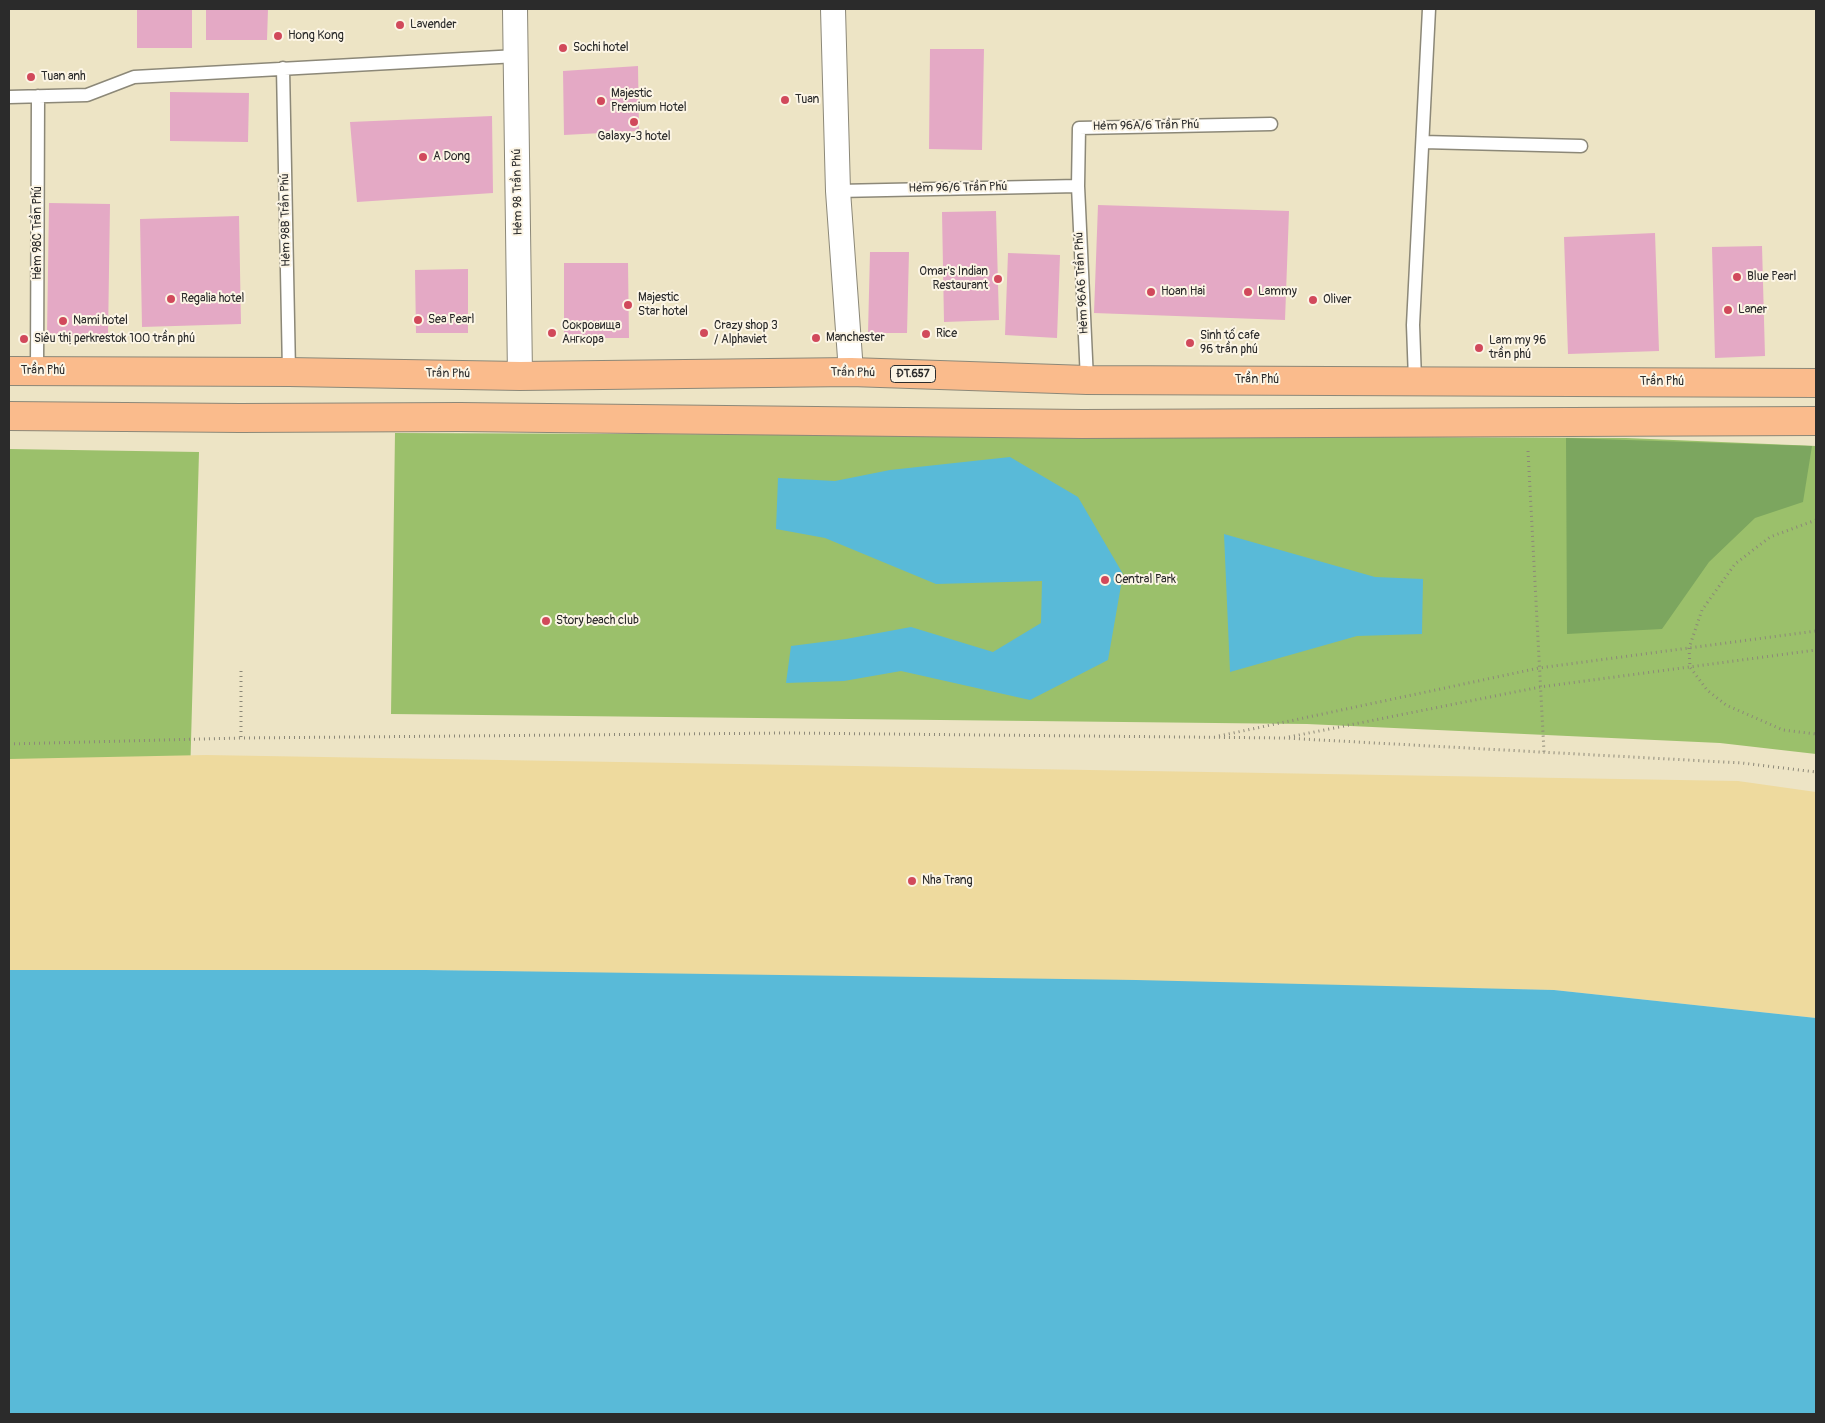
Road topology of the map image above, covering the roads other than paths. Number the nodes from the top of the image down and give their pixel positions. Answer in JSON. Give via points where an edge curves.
{"nodes":[{"id":1,"x":515,"y":9,"type":"edge"},
{"id":2,"x":833,"y":9,"type":"edge"},
{"id":3,"x":1429,"y":9,"type":"edge"},
{"id":4,"x":517,"y":56,"type":"junction"},
{"id":5,"x":283,"y":68,"type":"junction"},
{"id":6,"x":38,"y":96,"type":"junction"},
{"id":7,"x":9,"y":97,"type":"edge"},
{"id":8,"x":1271,"y":124,"type":"dead end"},
{"id":9,"x":1423,"y":142,"type":"junction"},
{"id":10,"x":1581,"y":146,"type":"dead end"},
{"id":11,"x":1078,"y":186,"type":"junction"},
{"id":12,"x":838,"y":191,"type":"junction"},
{"id":13,"x":9,"y":371,"type":"edge"},
{"id":14,"x":37,"y":371,"type":"junction"},
{"id":15,"x":289,"y":372,"type":"junction"},
{"id":16,"x":852,"y":372,"type":"junction"},
{"id":17,"x":520,"y":376,"type":"junction"},
{"id":18,"x":1087,"y":380,"type":"junction"},
{"id":19,"x":1415,"y":380,"type":"junction"},
{"id":20,"x":1816,"y":384,"type":"edge"},
{"id":21,"x":9,"y":416,"type":"edge"},
{"id":22,"x":1816,"y":421,"type":"edge"}],
"edges":[{"from":1,"to":4,"type":"street","name":"Hẻm 98 Trần Phú"},
{"from":2,"to":12,"type":"street"},
{"from":3,"to":9,"type":"lane"},
{"from":4,"to":5,"type":"lane"},
{"from":4,"to":17,"type":"street","name":"Hẻm 98 Trần Phú"},
{"from":5,"to":6,"type":"lane","via":[[134,77],[87,94]]},
{"from":5,"to":15,"type":"lane","name":"Hẻm 98B Trần Phú"},
{"from":6,"to":7,"type":"lane"},
{"from":6,"to":14,"type":"lane","name":"Hẻm 98C Trần Phú"},
{"from":8,"to":11,"type":"lane","name":"Hẻm 96A/6 Trần Phú","via":[[1079,128]]},
{"from":9,"to":10,"type":"lane"},
{"from":9,"to":19,"type":"lane","via":[[1413,325]]},
{"from":11,"to":12,"type":"lane","name":"Hẻm 96/6 Trần Phú"},
{"from":11,"to":18,"type":"lane","name":"Hẻm 96A6 Trần Phú"},
{"from":12,"to":16,"type":"street"},
{"from":13,"to":14,"type":"main road","name":"Trần Phú","number":"ĐT.657"},
{"from":14,"to":15,"type":"main road","name":"Trần Phú","number":"ĐT.657"},
{"from":15,"to":17,"type":"main road","name":"Trần Phú","number":"ĐT.657"},
{"from":16,"to":17,"type":"main road","name":"Trần Phú","number":"ĐT.657"},
{"from":16,"to":18,"type":"main road","name":"Trần Phú","number":"ĐT.657"},
{"from":18,"to":19,"type":"main road","name":"Trần Phú","number":"ĐT.657"},
{"from":19,"to":20,"type":"main road","name":"Trần Phú","number":"ĐT.657"},
{"from":21,"to":22,"type":"main road","via":[[1082,424]]}]}
